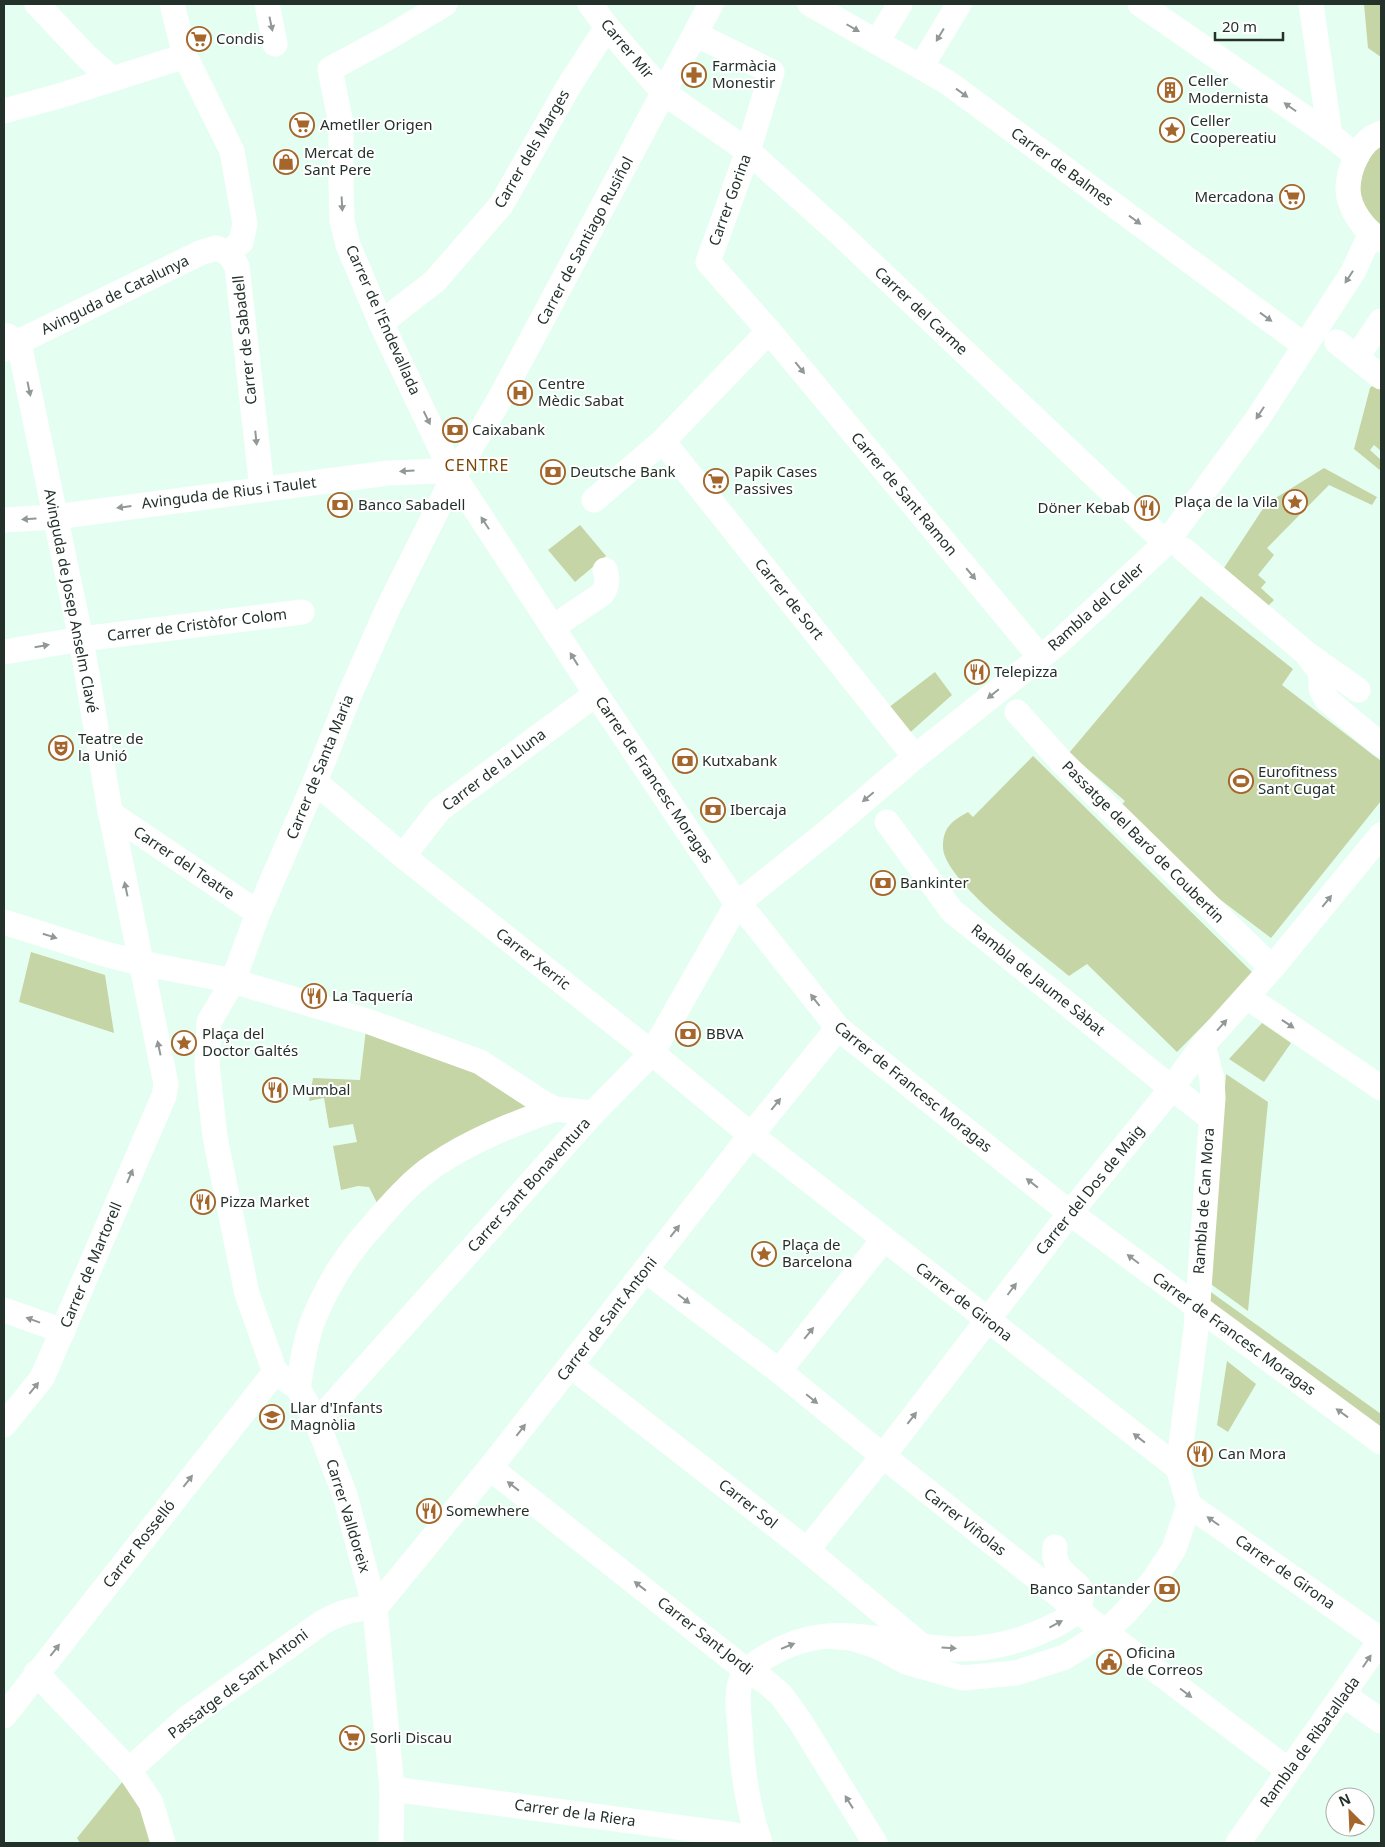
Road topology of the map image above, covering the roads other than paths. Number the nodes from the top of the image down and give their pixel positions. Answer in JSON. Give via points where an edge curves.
{"nodes":[{"id":1,"x":37,"y":4,"type":"edge"},
{"id":2,"x":172,"y":4,"type":"edge"},
{"id":3,"x":267,"y":4,"type":"edge"},
{"id":4,"x":445,"y":4,"type":"edge"},
{"id":5,"x":590,"y":4,"type":"edge"},
{"id":6,"x":711,"y":4,"type":"edge"},
{"id":7,"x":810,"y":4,"type":"edge"},
{"id":8,"x":900,"y":4,"type":"edge"},
{"id":9,"x":959,"y":4,"type":"edge"},
{"id":10,"x":1140,"y":4,"type":"edge"},
{"id":11,"x":1311,"y":4,"type":"edge"},
{"id":12,"x":607,"y":27,"type":"junction"},
{"id":13,"x":695,"y":34,"type":"junction"},
{"id":14,"x":877,"y":42,"type":"junction"},
{"id":15,"x":275,"y":44,"type":"dead end"},
{"id":16,"x":186,"y":56,"type":"junction"},
{"id":17,"x":921,"y":67,"type":"junction"},
{"id":18,"x":112,"y":79,"type":"junction"},
{"id":19,"x":664,"y":93,"type":"junction"},
{"id":20,"x":4,"y":111,"type":"edge"},
{"id":21,"x":1379,"y":132,"type":"edge"},
{"id":22,"x":1330,"y":135,"type":"junction"},
{"id":23,"x":748,"y":151,"type":"junction"},
{"id":24,"x":1357,"y":156,"type":"junction"},
{"id":25,"x":1376,"y":237,"type":"edge"},
{"id":26,"x":228,"y":253,"type":"junction"},
{"id":27,"x":1381,"y":321,"type":"edge"},
{"id":28,"x":382,"y":323,"type":"junction"},
{"id":29,"x":769,"y":330,"type":"junction"},
{"id":30,"x":1337,"y":342,"type":"dead end"},
{"id":31,"x":8,"y":343,"type":"edge"},
{"id":32,"x":1304,"y":344,"type":"junction"},
{"id":33,"x":1363,"y":348,"type":"dead end"},
{"id":34,"x":1381,"y":377,"type":"edge"},
{"id":35,"x":663,"y":440,"type":"junction"},
{"id":36,"x":454,"y":476,"type":"junction"},
{"id":37,"x":262,"y":489,"type":"junction"},
{"id":38,"x":594,"y":500,"type":"dead end"},
{"id":39,"x":55,"y":517,"type":"junction"},
{"id":40,"x":4,"y":520,"type":"edge"},
{"id":41,"x":1175,"y":546,"type":"junction"},
{"id":42,"x":605,"y":570,"type":"dead end"},
{"id":43,"x":302,"y":612,"type":"dead end"},
{"id":44,"x":553,"y":626,"type":"junction"},
{"id":45,"x":81,"y":639,"type":"junction"},
{"id":46,"x":4,"y":652,"type":"edge"},
{"id":47,"x":1306,"y":653,"type":"junction"},
{"id":48,"x":1040,"y":657,"type":"junction"},
{"id":49,"x":1358,"y":690,"type":"dead end"},
{"id":50,"x":596,"y":694,"type":"junction"},
{"id":51,"x":1017,"y":712,"type":"dead end"},
{"id":52,"x":1381,"y":745,"type":"edge"},
{"id":53,"x":915,"y":757,"type":"junction"},
{"id":54,"x":315,"y":782,"type":"junction"},
{"id":55,"x":110,"y":813,"type":"junction"},
{"id":56,"x":887,"y":822,"type":"dead end"},
{"id":57,"x":1381,"y":835,"type":"edge"},
{"id":58,"x":403,"y":856,"type":"junction"},
{"id":59,"x":743,"y":910,"type":"junction"},
{"id":60,"x":258,"y":914,"type":"junction"},
{"id":61,"x":4,"y":922,"type":"edge"},
{"id":62,"x":141,"y":963,"type":"junction"},
{"id":63,"x":1272,"y":968,"type":"junction"},
{"id":64,"x":233,"y":981,"type":"junction"},
{"id":65,"x":1247,"y":997,"type":"junction"},
{"id":66,"x":838,"y":1028,"type":"junction"},
{"id":67,"x":1203,"y":1045,"type":"junction"},
{"id":68,"x":652,"y":1054,"type":"junction"},
{"id":69,"x":1172,"y":1088,"type":"junction"},
{"id":70,"x":1381,"y":1088,"type":"edge"},
{"id":71,"x":164,"y":1096,"type":"joint"},
{"id":72,"x":555,"y":1109,"type":"junction"},
{"id":73,"x":593,"y":1113,"type":"junction"},
{"id":74,"x":1211,"y":1118,"type":"junction"},
{"id":75,"x":751,"y":1135,"type":"junction"},
{"id":76,"x":1070,"y":1213,"type":"junction"},
{"id":77,"x":884,"y":1239,"type":"junction"},
{"id":78,"x":645,"y":1270,"type":"junction"},
{"id":79,"x":4,"y":1310,"type":"edge"},
{"id":80,"x":988,"y":1320,"type":"junction"},
{"id":81,"x":62,"y":1331,"type":"junction"},
{"id":82,"x":571,"y":1366,"type":"junction"},
{"id":83,"x":778,"y":1371,"type":"junction"},
{"id":84,"x":275,"y":1372,"type":"junction"},
{"id":85,"x":298,"y":1388,"type":"junction"},
{"id":86,"x":317,"y":1422,"type":"junction"},
{"id":87,"x":4,"y":1426,"type":"edge"},
{"id":88,"x":1381,"y":1442,"type":"edge"},
{"id":89,"x":882,"y":1456,"type":"junction"},
{"id":90,"x":490,"y":1468,"type":"junction"},
{"id":91,"x":1178,"y":1468,"type":"junction"},
{"id":92,"x":1189,"y":1505,"type":"junction"},
{"id":93,"x":1056,"y":1547,"type":"dead end"},
{"id":94,"x":807,"y":1550,"type":"junction"},
{"id":95,"x":375,"y":1608,"type":"junction"},
{"id":96,"x":1077,"y":1610,"type":"junction"},
{"id":97,"x":1105,"y":1632,"type":"junction"},
{"id":98,"x":827,"y":1636,"type":"junction"},
{"id":99,"x":1381,"y":1640,"type":"edge"},
{"id":100,"x":922,"y":1646,"type":"junction"},
{"id":101,"x":747,"y":1671,"type":"junction"},
{"id":102,"x":36,"y":1673,"type":"junction"},
{"id":103,"x":1344,"y":1695,"type":"junction"},
{"id":104,"x":4,"y":1716,"type":"edge"},
{"id":105,"x":1381,"y":1721,"type":"edge"},
{"id":106,"x":129,"y":1770,"type":"junction"},
{"id":107,"x":1288,"y":1770,"type":"junction"},
{"id":108,"x":392,"y":1788,"type":"junction"},
{"id":109,"x":759,"y":1841,"type":"edge"},
{"id":110,"x":164,"y":1843,"type":"edge"},
{"id":111,"x":391,"y":1843,"type":"edge"},
{"id":112,"x":875,"y":1843,"type":"edge"},
{"id":113,"x":1238,"y":1843,"type":"edge"}],
"edges":[{"from":1,"to":18,"type":"street"},
{"from":2,"to":16,"type":"street"},
{"from":3,"to":15,"type":"street","one_way":true},
{"from":4,"to":28,"type":"street","name":"Carrer de l'Endevallada","one_way":true,"via":[[330,69],[341,124],[342,221],[348,245]]},
{"from":5,"to":12,"type":"street","name":"Carrer Mir"},
{"from":6,"to":13,"type":"street","name":"Carrer de Santiago Rusiñol"},
{"from":7,"to":14,"type":"street","name":"Carrer de Balmes","one_way":true},
{"from":8,"to":14,"type":"street"},
{"from":9,"to":17,"type":"street","one_way":true},
{"from":22,"to":10,"type":"street","one_way":true},
{"from":11,"to":22,"type":"street"},
{"from":12,"to":19,"type":"street","name":"Carrer Mir"},
{"from":12,"to":28,"type":"street","name":"Carrer dels Marges","via":[[570,84],[501,205],[435,281]]},
{"from":13,"to":19,"type":"street","name":"Carrer de Santiago Rusiñol"},
{"from":13,"to":23,"type":"street","name":"Carrer Gorina","via":[[772,72]]},
{"from":14,"to":17,"type":"street","name":"Carrer de Balmes"},
{"from":16,"to":18,"type":"street"},
{"from":16,"to":26,"type":"street","via":[[232,151],[245,224],[241,242]]},
{"from":17,"to":32,"type":"street","name":"Carrer de Balmes","one_way":true,"via":[[955,88]]},
{"from":18,"to":20,"type":"street"},
{"from":19,"to":23,"type":"street","name":"Carrer del Carme"},
{"from":19,"to":36,"type":"street","name":"Carrer de Santiago Rusiñol","via":[[498,402]]},
{"from":21,"to":24,"type":"street"},
{"from":22,"to":24,"type":"street"},
{"from":23,"to":29,"type":"street","name":"Carrer Gorina","via":[[708,262]]},
{"from":23,"to":41,"type":"street","name":"Carrer del Carme"},
{"from":24,"to":25,"type":"street","via":[[1348,191],[1360,221]]},
{"from":25,"to":32,"type":"street","name":"Rambla del Celler","one_way":true},
{"from":26,"to":31,"type":"street","name":"Avinguda de Catalunya","via":[[216,248],[200,253]]},
{"from":26,"to":37,"type":"street","name":"Carrer de Sabadell","one_way":true,"via":[[238,266]]},
{"from":27,"to":33,"type":"street"},
{"from":28,"to":36,"type":"street","name":"Carrer de l'Endevallada","one_way":true},
{"from":29,"to":35,"type":"street"},
{"from":29,"to":48,"type":"street","name":"Carrer de Sant Ramon","one_way":true},
{"from":30,"to":34,"type":"street"},
{"from":31,"to":39,"type":"street","name":"Avinguda de Josep Anselm Clavé","one_way":true,"via":[[20,348]]},
{"from":32,"to":41,"type":"street","name":"Rambla del Celler","one_way":true},
{"from":35,"to":38,"type":"street"},
{"from":35,"to":53,"type":"street","name":"Carrer de Sort"},
{"from":36,"to":37,"type":"street","name":"Avinguda de Rius i Taulet","one_way":true,"via":[[441,470],[409,470]]},
{"from":44,"to":36,"type":"street","name":"Carrer de Francesc Moragas","one_way":true},
{"from":36,"to":54,"type":"street","name":"Carrer de Santa Maria","via":[[385,615]]},
{"from":37,"to":39,"type":"street","name":"Avinguda de Rius i Taulet","one_way":true},
{"from":39,"to":40,"type":"street","name":"Avinguda de Rius i Taulet","one_way":true},
{"from":39,"to":45,"type":"street","name":"Avinguda de Josep Anselm Clavé"},
{"from":41,"to":47,"type":"street","name":"Carrer del Carme"},
{"from":41,"to":48,"type":"street","name":"Rambla del Celler"},
{"from":42,"to":44,"type":"street","via":[[606,588],[602,594]]},
{"from":43,"to":45,"type":"street","name":"Carrer de Cristòfor Colom"},
{"from":50,"to":44,"type":"street","name":"Carrer de Francesc Moragas","one_way":true},
{"from":46,"to":45,"type":"street","name":"Carrer de Cristòfor Colom","one_way":true},
{"from":45,"to":55,"type":"street","name":"Avinguda de Josep Anselm Clavé"},
{"from":47,"to":49,"type":"street"},
{"from":47,"to":52,"type":"street","via":[[1321,673],[1321,689],[1327,700]]},
{"from":48,"to":53,"type":"street","name":"Rambla del Celler","one_way":true},
{"from":50,"to":58,"type":"street","name":"Carrer de la Lluna","via":[[439,810]]},
{"from":50,"to":59,"type":"street","name":"Carrer de Francesc Moragas"},
{"from":51,"to":63,"type":"street","name":"Passatge del Baró de Coubertin","via":[[1062,762]]},
{"from":53,"to":59,"type":"street","name":"Rambla del Celler","one_way":true},
{"from":54,"to":58,"type":"street","name":"Carrer Xerric"},
{"from":54,"to":60,"type":"street","name":"Carrer de Santa Maria"},
{"from":55,"to":60,"type":"street","name":"Carrer del Teatre"},
{"from":62,"to":55,"type":"street","name":"Avinguda de Josep Anselm Clavé","one_way":true},
{"from":56,"to":69,"type":"street","name":"Rambla de Jaume Sàbat","via":[[952,911]]},
{"from":63,"to":57,"type":"street","name":"Carrer del Dos de Maig","one_way":true},
{"from":58,"to":68,"type":"street","name":"Carrer Xerric"},
{"from":66,"to":59,"type":"street","name":"Carrer de Francesc Moragas","one_way":true},
{"from":59,"to":68,"type":"street","name":"Carrer Sant Bonaventura","via":[[720,935]]},
{"from":60,"to":64,"type":"street","name":"Carrer de Santa Maria"},
{"from":61,"to":62,"type":"street","one_way":true},
{"from":62,"to":64,"type":"street"},
{"from":71,"to":62,"type":"street","name":"Avinguda de Josep Anselm Clavé","one_way":true,"via":[[166,1084]]},
{"from":63,"to":65,"type":"street","name":"Carrer del Dos de Maig"},
{"from":64,"to":72,"type":"street","via":[[367,1021],[480,1062]]},
{"from":64,"to":84,"type":"street","name":"Carrer de Santa Maria","via":[[209,1022],[207,1065],[215,1137],[247,1294]]},
{"from":67,"to":65,"type":"street","name":"Carrer del Dos de Maig","one_way":true},
{"from":65,"to":70,"type":"street","one_way":true},
{"from":75,"to":66,"type":"street","name":"Carrer de Sant Antoni","one_way":true},
{"from":76,"to":66,"type":"street","name":"Carrer de Francesc Moragas","one_way":true},
{"from":67,"to":69,"type":"street","name":"Carrer del Dos de Maig"},
{"from":67,"to":74,"type":"street","name":"Rambla de Can Mora","via":[[1212,1079]]},
{"from":68,"to":73,"type":"street","name":"Carrer Sant Bonaventura"},
{"from":68,"to":75,"type":"street","name":"Carrer Xerric"},
{"from":69,"to":74,"type":"street","name":"Rambla de Jaume Sàbat"},
{"from":69,"to":76,"type":"street","name":"Carrer del Dos de Maig"},
{"from":81,"to":71,"type":"street","name":"Carrer de Martorell","one_way":true},
{"from":72,"to":73,"type":"street"},
{"from":72,"to":85,"type":"street","via":[[477,1140],[434,1165],[400,1194],[358,1242],[325,1296],[306,1343]]},
{"from":73,"to":86,"type":"street","name":"Carrer Sant Bonaventura"},
{"from":74,"to":91,"type":"street","name":"Rambla de Can Mora","via":[[1196,1329]]},
{"from":75,"to":77,"type":"street","name":"Carrer de Girona"},
{"from":78,"to":75,"type":"street","name":"Carrer de Sant Antoni","one_way":true},
{"from":80,"to":76,"type":"street","name":"Carrer del Dos de Maig","one_way":true},
{"from":88,"to":76,"type":"street","name":"Carrer de Francesc Moragas","one_way":true},
{"from":77,"to":80,"type":"street","name":"Carrer de Girona"},
{"from":83,"to":77,"type":"street","one_way":true},
{"from":78,"to":82,"type":"street","name":"Carrer de Sant Antoni"},
{"from":78,"to":83,"type":"street","name":"Carrer Viñolas","one_way":true},
{"from":81,"to":79,"type":"street","one_way":true},
{"from":89,"to":80,"type":"street","name":"Carrer del Dos de Maig","one_way":true},
{"from":91,"to":80,"type":"street","name":"Carrer de Girona","one_way":true},
{"from":87,"to":81,"type":"street","name":"Carrer de Martorell","one_way":true,"via":[[42,1378]]},
{"from":90,"to":82,"type":"street","name":"Carrer de Sant Antoni","one_way":true},
{"from":82,"to":94,"type":"street","name":"Carrer Sol"},
{"from":83,"to":89,"type":"street","name":"Carrer Viñolas","one_way":true},
{"from":84,"to":85,"type":"street","name":"Carrer Valldoreix"},
{"from":102,"to":84,"type":"street","name":"Carrer Rosselló","one_way":true},
{"from":85,"to":86,"type":"street","name":"Carrer Valldoreix"},
{"from":86,"to":95,"type":"street","name":"Carrer Valldoreix","via":[[345,1495]]},
{"from":89,"to":94,"type":"street","name":"Carrer del Dos de Maig"},
{"from":89,"to":96,"type":"street","name":"Carrer Viñolas"},
{"from":90,"to":95,"type":"street","name":"Carrer de Sant Antoni"},
{"from":101,"to":90,"type":"street","name":"Carrer Sant Jordi","one_way":true},
{"from":91,"to":92,"type":"street","name":"Rambla de Can Mora"},
{"from":92,"to":97,"type":"street","via":[[1174,1548],[1153,1581]]},
{"from":99,"to":92,"type":"street","name":"Carrer de Girona","one_way":true},
{"from":93,"to":96,"type":"street","via":[[1054,1554],[1060,1571],[1081,1590]]},
{"from":94,"to":100,"type":"street","name":"Carrer Sol"},
{"from":95,"to":106,"type":"street","name":"Passatge de Sant Antoni","via":[[359,1607],[323,1622],[187,1718]]},
{"from":95,"to":108,"type":"street","name":"Carrer Valldoreix"},
{"from":96,"to":97,"type":"street","name":"Carrer Viñolas"},
{"from":100,"to":96,"type":"street","one_way":true,"via":[[990,1648],[1033,1635],[1062,1622]]},
{"from":97,"to":98,"type":"street","via":[[1065,1656],[1016,1673],[962,1678],[906,1662],[851,1638]]},
{"from":97,"to":107,"type":"street","name":"Carrer Viñolas","one_way":true},
{"from":98,"to":100,"type":"street","via":[[863,1636]]},
{"from":101,"to":98,"type":"street","one_way":true,"via":[[758,1661],[789,1645]]},
{"from":103,"to":99,"type":"street","name":"Rambla de Ribatallada","one_way":true},
{"from":101,"to":109,"type":"street","via":[[740,1682],[738,1701],[741,1754],[747,1803]]},
{"from":112,"to":101,"type":"street","name":"Carrer Sant Jordi","one_way":true,"via":[[781,1695]]},
{"from":102,"to":104,"type":"street","name":"Carrer Rosselló"},
{"from":102,"to":106,"type":"street"},
{"from":103,"to":105,"type":"street"},
{"from":103,"to":107,"type":"street","name":"Rambla de Ribatallada"},
{"from":106,"to":110,"type":"street","via":[[151,1802]]},
{"from":107,"to":113,"type":"street","name":"Rambla de Ribatallada"},
{"from":108,"to":109,"type":"street","name":"Carrer de la Riera"},
{"from":108,"to":111,"type":"street","name":"Carrer Valldoreix"}]}
